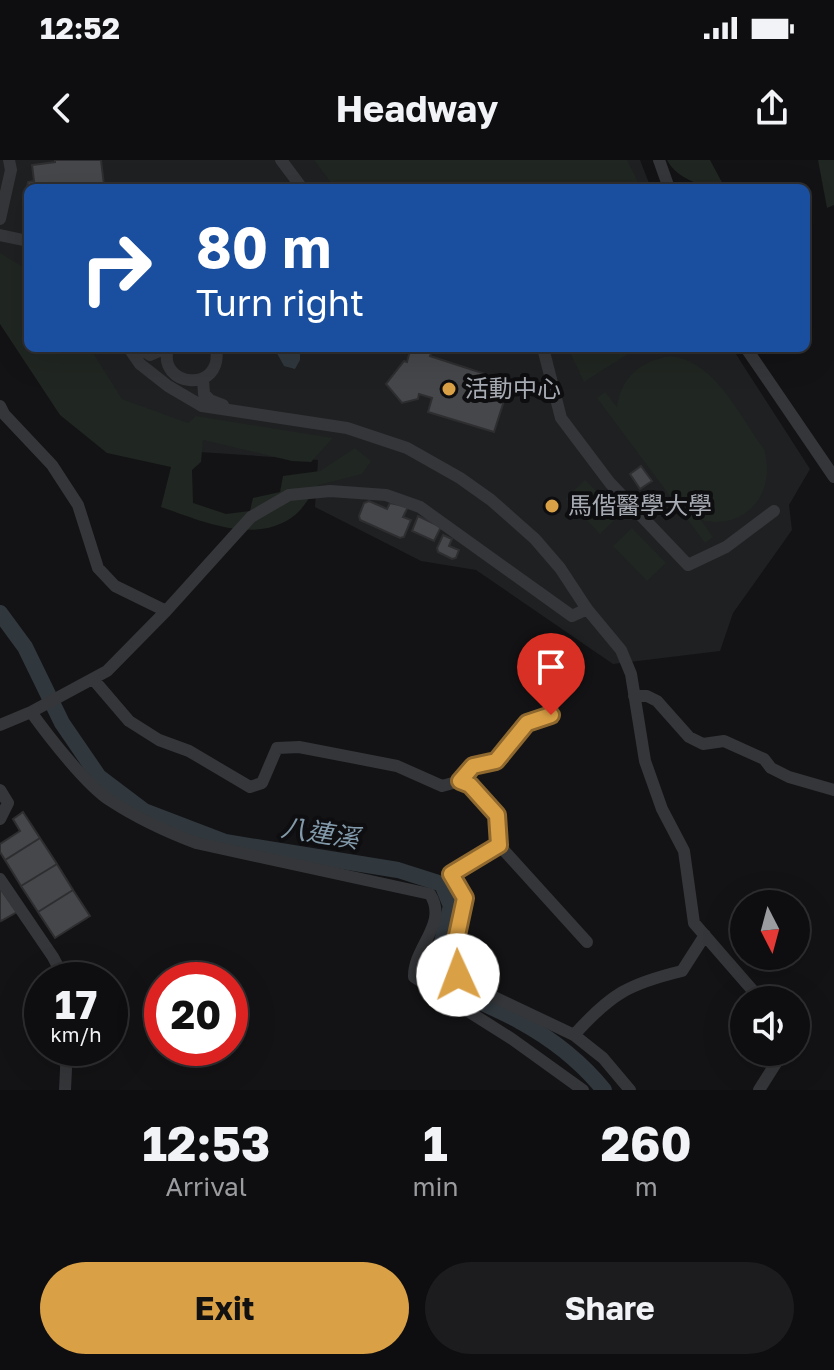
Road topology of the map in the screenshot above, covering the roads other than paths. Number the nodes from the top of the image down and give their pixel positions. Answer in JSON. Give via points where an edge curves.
{"nodes":[{"id":1,"x":9,"y":160,"type":"edge"},
{"id":2,"x":281,"y":160,"type":"edge"},
{"id":3,"x":659,"y":160,"type":"edge"},
{"id":4,"x":299,"y":184,"type":"edge"},
{"id":5,"x":668,"y":184,"type":"edge"},
{"id":6,"x":0,"y":219,"type":"edge"},
{"id":7,"x":0,"y":235,"type":"edge"},
{"id":8,"x":24,"y":240,"type":"edge"},
{"id":9,"x":132,"y":352,"type":"edge"},
{"id":10,"x":166,"y":352,"type":"edge"},
{"id":11,"x":216,"y":352,"type":"edge"},
{"id":12,"x":544,"y":352,"type":"edge"},
{"id":13,"x":749,"y":352,"type":"edge"},
{"id":14,"x":203,"y":379,"type":"junction"},
{"id":15,"x":171,"y":381,"type":"junction"},
{"id":16,"x":0,"y":406,"type":"edge"},
{"id":17,"x":236,"y":411,"type":"junction"},
{"id":18,"x":834,"y":477,"type":"edge"},
{"id":19,"x":774,"y":511,"type":"dead end"},
{"id":20,"x":587,"y":609,"type":"junction"},
{"id":21,"x":166,"y":611,"type":"junction"},
{"id":22,"x":93,"y":679,"type":"junction"},
{"id":23,"x":634,"y":696,"type":"junction"},
{"id":24,"x":31,"y":712,"type":"junction"},
{"id":25,"x":551,"y":715,"type":"dead end"},
{"id":26,"x":0,"y":725,"type":"edge"},
{"id":27,"x":460,"y":781,"type":"junction"},
{"id":28,"x":0,"y":790,"type":"edge"},
{"id":29,"x":834,"y":790,"type":"edge"},
{"id":30,"x":0,"y":819,"type":"edge"},
{"id":31,"x":499,"y":845,"type":"junction"},
{"id":32,"x":0,"y":879,"type":"edge"},
{"id":33,"x":705,"y":935,"type":"junction"},
{"id":34,"x":587,"y":942,"type":"dead end"},
{"id":35,"x":56,"y":962,"type":"edge"},
{"id":36,"x":749,"y":986,"type":"edge"},
{"id":37,"x":574,"y":1035,"type":"junction"},
{"id":38,"x":66,"y":1066,"type":"edge"},
{"id":39,"x":774,"y":1066,"type":"edge"},
{"id":40,"x":65,"y":1090,"type":"edge"},
{"id":41,"x":583,"y":1090,"type":"edge"},
{"id":42,"x":630,"y":1090,"type":"edge"},
{"id":43,"x":759,"y":1090,"type":"edge"}],
"edges":[{"from":1,"to":6,"type":"street"},
{"from":2,"to":4,"type":"street"},
{"from":3,"to":5,"type":"street"},
{"from":7,"to":8,"type":"street"},
{"from":9,"to":15,"type":"street","via":[[140,364]]},
{"from":10,"to":15,"type":"street"},
{"from":11,"to":14,"type":"street","via":[[215,366]]},
{"from":12,"to":19,"type":"street","via":[[561,418],[610,483],[688,565],[726,547]]},
{"from":13,"to":18,"type":"street"},
{"from":14,"to":15,"type":"street"},
{"from":14,"to":17,"type":"street","via":[[210,400]]},
{"from":15,"to":17,"type":"street","via":[[202,406]]},
{"from":16,"to":21,"type":"street","via":[[52,465],[78,505],[98,568],[115,586]]},
{"from":17,"to":20,"type":"street","via":[[347,428],[432,462],[491,500],[535,539]]},
{"from":20,"to":21,"type":"street","via":[[572,616],[420,507],[386,495],[330,491],[289,495],[251,517]]},
{"from":20,"to":23,"type":"street","via":[[621,650]]},
{"from":21,"to":22,"type":"street"},
{"from":22,"to":24,"type":"street"},
{"from":22,"to":27,"type":"street","via":[[129,721],[250,787],[262,783],[277,748],[299,747],[397,766],[442,786]]},
{"from":23,"to":29,"type":"street","via":[[657,701],[689,737],[703,744],[724,741],[789,777]]},
{"from":23,"to":33,"type":"street","via":[[645,761],[684,851],[694,923]]},
{"from":24,"to":26,"type":"street"},
{"from":24,"to":41,"type":"street","via":[[109,800],[172,834],[430,894],[437,919],[414,964],[414,977]]},
{"from":25,"to":27,"type":"street","via":[[527,723],[496,761],[473,766]]},
{"from":27,"to":31,"type":"street","via":[[497,815]]},
{"from":28,"to":30,"type":"street","via":[[8,803]]},
{"from":31,"to":34,"type":"street"},
{"from":31,"to":37,"type":"street","via":[[451,874],[465,898],[454,967],[469,985]]},
{"from":32,"to":35,"type":"street"},
{"from":33,"to":36,"type":"street"},
{"from":33,"to":37,"type":"street","via":[[682,971],[648,979],[602,1003]]},
{"from":37,"to":42,"type":"street"},
{"from":38,"to":40,"type":"street"},
{"from":39,"to":43,"type":"street"}]}
